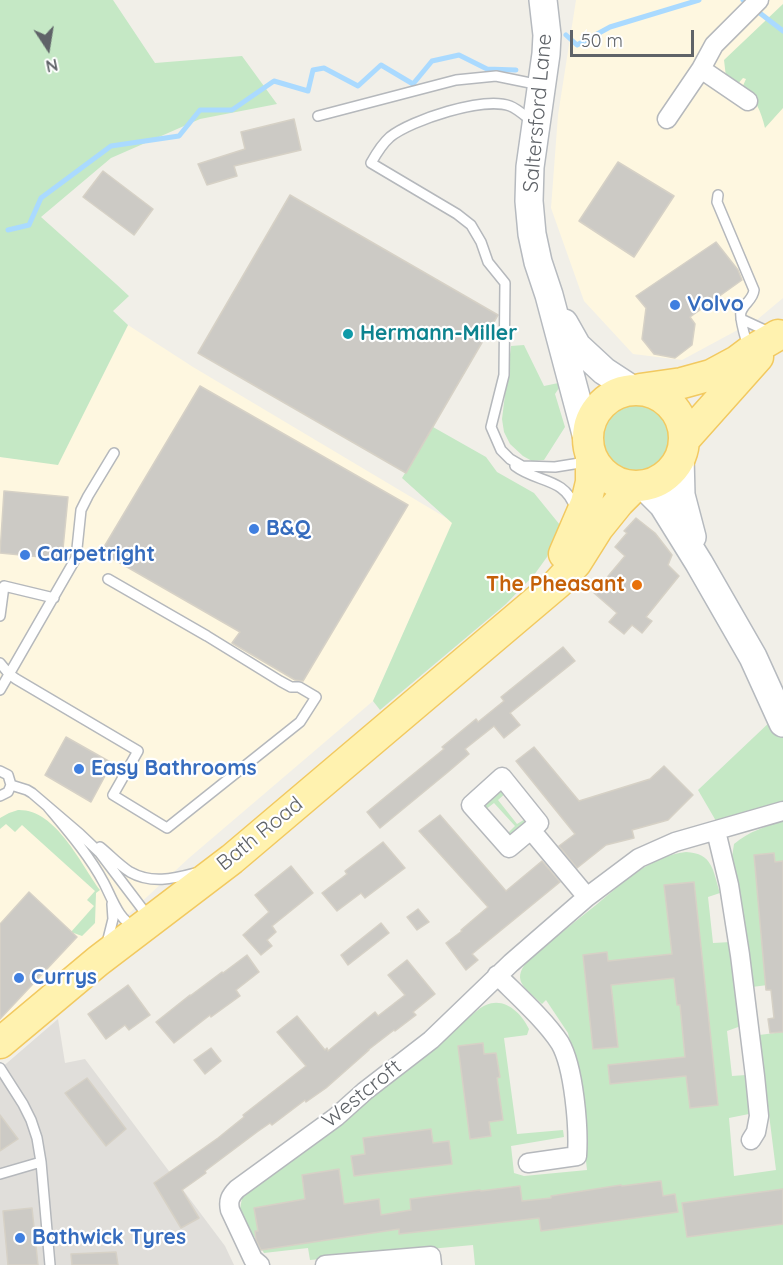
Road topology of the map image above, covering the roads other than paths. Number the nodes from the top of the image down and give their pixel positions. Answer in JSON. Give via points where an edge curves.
{"nodes":[{"id":1,"x":543,"y":0,"type":"edge"},
{"id":2,"x":759,"y":0,"type":"edge"},
{"id":3,"x":701,"y":69,"type":"junction"},
{"id":4,"x":542,"y":85,"type":"junction"},
{"id":5,"x":748,"y":101,"type":"dead end"},
{"id":6,"x":318,"y":116,"type":"dead end"},
{"id":7,"x":667,"y":119,"type":"dead end"},
{"id":8,"x":536,"y":124,"type":"junction"},
{"id":9,"x":718,"y":195,"type":"dead end"},
{"id":10,"x":549,"y":295,"type":"junction"},
{"id":11,"x":741,"y":319,"type":"junction"},
{"id":12,"x":781,"y":333,"type":"edge"},
{"id":13,"x":749,"y":352,"type":"junction"},
{"id":14,"x":636,"y":389,"type":"junction"},
{"id":15,"x":682,"y":448,"type":"junction"},
{"id":16,"x":501,"y":450,"type":"junction"},
{"id":17,"x":590,"y":452,"type":"junction"},
{"id":18,"x":114,"y":453,"type":"dead end"},
{"id":19,"x":639,"y":486,"type":"junction"},
{"id":20,"x":575,"y":528,"type":"junction"},
{"id":21,"x":699,"y":563,"type":"junction"},
{"id":22,"x":108,"y":579,"type":"dead end"},
{"id":23,"x":54,"y":598,"type":"junction"},
{"id":24,"x":0,"y":616,"type":"edge"},
{"id":25,"x":517,"y":619,"type":"junction"},
{"id":26,"x":0,"y":663,"type":"edge"},
{"id":27,"x":9,"y":674,"type":"junction"},
{"id":28,"x":0,"y":690,"type":"edge"},
{"id":29,"x":783,"y":723,"type":"edge"},
{"id":30,"x":0,"y":771,"type":"edge"},
{"id":31,"x":11,"y":785,"type":"junction"},
{"id":32,"x":0,"y":796,"type":"edge"},
{"id":33,"x":48,"y":807,"type":"junction"},
{"id":34,"x":783,"y":811,"type":"edge"},
{"id":35,"x":531,"y":830,"type":"dead end"},
{"id":36,"x":716,"y":831,"type":"junction"},
{"id":37,"x":232,"y":859,"type":"junction"},
{"id":38,"x":587,"y":897,"type":"junction"},
{"id":39,"x":111,"y":898,"type":"junction"},
{"id":40,"x":146,"y":924,"type":"junction"},
{"id":41,"x":98,"y":961,"type":"junction"},
{"id":42,"x":497,"y":975,"type":"junction"},
{"id":43,"x":0,"y":1043,"type":"edge"},
{"id":44,"x":0,"y":1068,"type":"edge"},
{"id":45,"x":751,"y":1140,"type":"dead end"},
{"id":46,"x":41,"y":1162,"type":"junction"},
{"id":47,"x":528,"y":1163,"type":"dead end"},
{"id":48,"x":0,"y":1174,"type":"edge"},
{"id":49,"x":50,"y":1265,"type":"edge"},
{"id":50,"x":260,"y":1265,"type":"edge"},
{"id":51,"x":325,"y":1265,"type":"edge"},
{"id":52,"x":432,"y":1265,"type":"edge"}],
"edges":[{"from":1,"to":4,"type":"main road","name":"Saltersford Lane","via":[[547,35]]},
{"from":2,"to":3,"type":"street","via":[[714,45]]},
{"from":3,"to":5,"type":"street"},
{"from":3,"to":7,"type":"street"},
{"from":4,"to":6,"type":"lane","via":[[496,76],[456,80]]},
{"from":4,"to":8,"type":"main road","name":"Saltersford Lane"},
{"from":8,"to":10,"type":"main road","name":"Saltersford Lane","via":[[529,184],[530,220]]},
{"from":8,"to":16,"type":"lane","via":[[509,105],[459,109],[408,125],[389,138],[371,163],[471,225],[488,262],[505,283],[504,375],[491,427]]},
{"from":9,"to":11,"type":"lane","via":[[717,202],[754,290]]},
{"from":10,"to":14,"type":"main road","name":"Saltersford Lane","via":[[577,346],[604,371]]},
{"from":10,"to":17,"type":"main road","name":"Saltersford Lane"},
{"from":11,"to":12,"type":"lane"},
{"from":11,"to":13,"type":"lane"},
{"from":12,"to":13,"type":"main road"},
{"from":12,"to":15,"type":"main road"},
{"from":13,"to":14,"type":"main road","via":[[711,375]]},
{"from":14,"to":15,"type":"main road","via":[[664,398],[675,410],[682,424]]},
{"from":14,"to":17,"type":"main road","via":[[616,394],[596,410],[589,425]]},
{"from":15,"to":19,"type":"main road","via":[[672,470],[659,480]]},
{"from":15,"to":21,"type":"main road","via":[[681,495]]},
{"from":16,"to":17,"type":"lane","via":[[522,466],[555,467]]},
{"from":16,"to":20,"type":"lane","via":[[523,472],[562,488],[572,500]]},
{"from":17,"to":19,"type":"main road","via":[[598,468],[612,480]]},
{"from":17,"to":20,"type":"main road","name":"Bath Road","via":[[591,482]]},
{"from":18,"to":23,"type":"lane","via":[[81,510],[76,558]]},
{"from":19,"to":21,"type":"main road","via":[[663,505]]},
{"from":19,"to":25,"type":"main road","name":"Bath Road","via":[[619,502],[558,584]]},
{"from":20,"to":25,"type":"main road","name":"Bath Road","via":[[551,576]]},
{"from":21,"to":29,"type":"main road","via":[[753,657]]},
{"from":22,"to":27,"type":"lane","via":[[280,681],[316,697],[300,722],[167,828],[112,795],[138,751]]},
{"from":23,"to":24,"type":"lane","via":[[4,586]]},
{"from":23,"to":27,"type":"lane"},
{"from":25,"to":37,"type":"main road","name":"Bath Road"},
{"from":26,"to":27,"type":"lane"},
{"from":27,"to":28,"type":"lane"},
{"from":30,"to":31,"type":"lane","via":[[8,775]]},
{"from":31,"to":32,"type":"lane"},
{"from":31,"to":33,"type":"lane","via":[[29,791]]},
{"from":33,"to":37,"type":"lane","via":[[130,872],[148,879],[190,875]]},
{"from":33,"to":39,"type":"lane","via":[[86,854]]},
{"from":33,"to":40,"type":"lane","via":[[100,853],[145,913]]},
{"from":34,"to":36,"type":"street","name":"Westcroft"},
{"from":35,"to":38,"type":"street"},
{"from":36,"to":38,"type":"street","name":"Westcroft","via":[[675,842],[639,858]]},
{"from":36,"to":45,"type":"street","via":[[729,885],[754,1066],[759,1116]]},
{"from":37,"to":40,"type":"main road","name":"Bath Road"},
{"from":38,"to":42,"type":"street","name":"Westcroft"},
{"from":39,"to":40,"type":"lane","via":[[129,924]]},
{"from":39,"to":41,"type":"lane","via":[[111,931]]},
{"from":40,"to":41,"type":"main road","name":"Bath Road"},
{"from":41,"to":43,"type":"main road","name":"Bath Road"},
{"from":42,"to":47,"type":"street","via":[[560,1044],[570,1074],[577,1156]]},
{"from":42,"to":50,"type":"street","name":"Westcroft","via":[[431,1040],[336,1117],[237,1189],[230,1199],[231,1210],[253,1259]]},
{"from":44,"to":46,"type":"lane","via":[[31,1120]]},
{"from":46,"to":48,"type":"lane"},
{"from":46,"to":49,"type":"lane"},
{"from":51,"to":52,"type":"street","via":[[431,1256]]}]}
